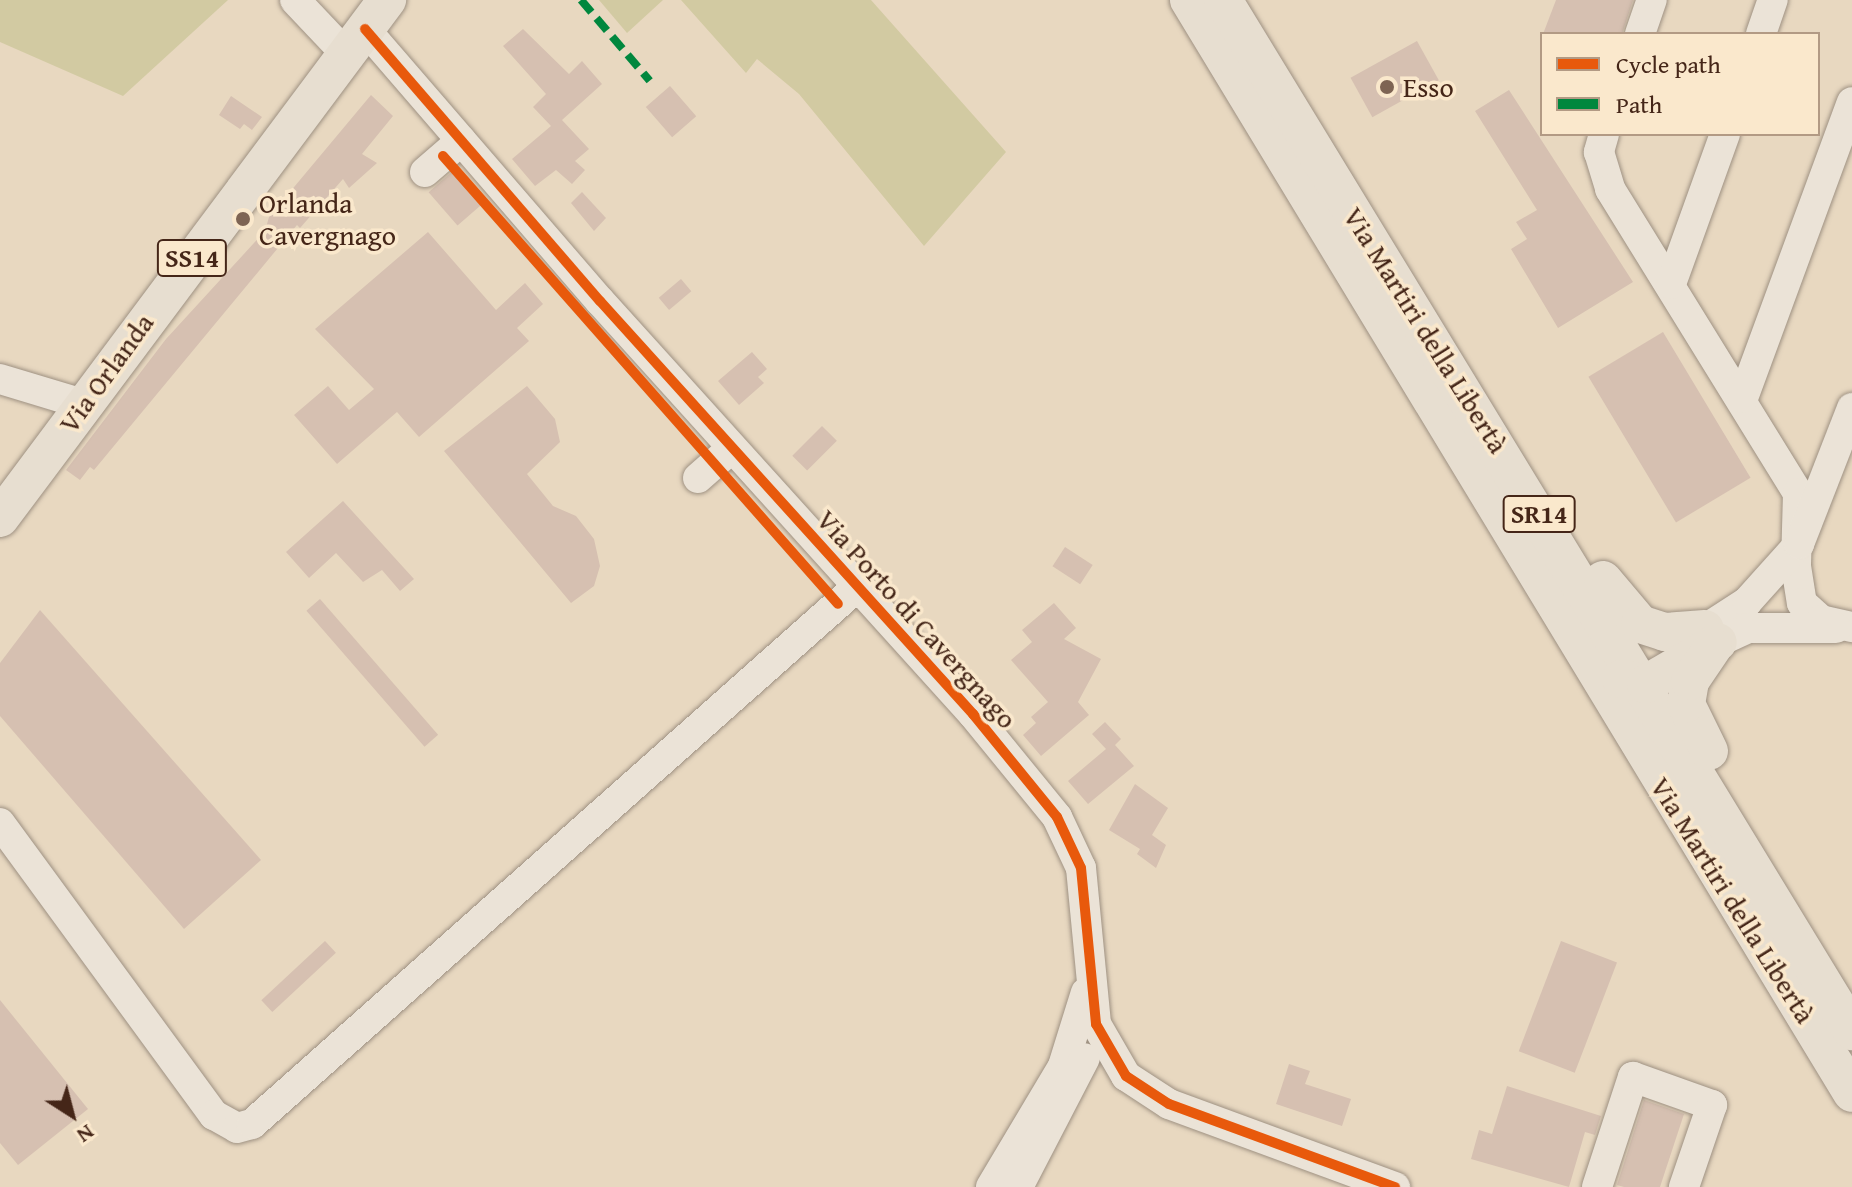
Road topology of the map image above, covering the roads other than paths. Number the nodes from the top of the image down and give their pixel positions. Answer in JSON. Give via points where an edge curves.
{"nodes":[{"id":1,"x":295,"y":0,"type":"edge"},
{"id":2,"x":1165,"y":0,"type":"edge"},
{"id":3,"x":1189,"y":0,"type":"edge"},
{"id":4,"x":1223,"y":0,"type":"edge"},
{"id":5,"x":1652,"y":0,"type":"edge"},
{"id":6,"x":1773,"y":0,"type":"edge"},
{"id":7,"x":366,"y":27,"type":"edge"},
{"id":8,"x":1641,"y":32,"type":"edge"},
{"id":9,"x":1762,"y":32,"type":"edge"},
{"id":10,"x":1852,"y":102,"type":"edge"},
{"id":11,"x":1603,"y":136,"type":"edge"},
{"id":12,"x":1724,"y":136,"type":"edge"},
{"id":13,"x":461,"y":141,"type":"junction"},
{"id":14,"x":425,"y":172,"type":"dead end"},
{"id":15,"x":1341,"y":256,"type":"junction"},
{"id":16,"x":1671,"y":284,"type":"junction"},
{"id":17,"x":0,"y":379,"type":"edge"},
{"id":18,"x":1743,"y":398,"type":"junction"},
{"id":19,"x":0,"y":399,"type":"edge"},
{"id":20,"x":1450,"y":402,"type":"junction"},
{"id":21,"x":1852,"y":408,"type":"edge"},
{"id":22,"x":77,"y":412,"type":"junction"},
{"id":23,"x":732,"y":448,"type":"junction"},
{"id":24,"x":698,"y":478,"type":"dead end"},
{"id":25,"x":0,"y":518,"type":"edge"},
{"id":26,"x":1799,"y":544,"type":"junction"},
{"id":27,"x":856,"y":588,"type":"junction"},
{"id":28,"x":1757,"y":591,"type":"junction"},
{"id":29,"x":1759,"y":627,"type":"junction"},
{"id":30,"x":1852,"y":627,"type":"edge"},
{"id":31,"x":1712,"y":636,"type":"junction"},
{"id":32,"x":1637,"y":681,"type":"junction"},
{"id":33,"x":0,"y":823,"type":"edge"},
{"id":34,"x":1754,"y":932,"type":"junction"},
{"id":35,"x":1804,"y":951,"type":"junction"},
{"id":36,"x":1092,"y":998,"type":"junction"},
{"id":37,"x":1852,"y":1031,"type":"edge"},
{"id":38,"x":1078,"y":1077,"type":"junction"},
{"id":39,"x":1049,"y":1088,"type":"junction"},
{"id":40,"x":1852,"y":1093,"type":"edge"},
{"id":41,"x":1151,"y":1095,"type":"junction"},
{"id":42,"x":991,"y":1187,"type":"edge"},
{"id":43,"x":1018,"y":1187,"type":"edge"},
{"id":44,"x":1395,"y":1187,"type":"edge"},
{"id":45,"x":1597,"y":1187,"type":"edge"},
{"id":46,"x":1684,"y":1187,"type":"edge"}],
"edges":[{"from":1,"to":7,"type":"street","name":"Via Porto di Cavergnago"},
{"from":2,"to":15,"type":"main road","name":"Via Martiri della Libertà","number":"SR14","via":[[1208,70]]},
{"from":3,"to":15,"type":"main road","name":"Via Martiri della Libertà","number":"SR14"},
{"from":4,"to":20,"type":"main road","name":"Via Martiri della Libertà","number":"SR14"},
{"from":5,"to":8,"type":"street"},
{"from":6,"to":9,"type":"street"},
{"from":7,"to":13,"type":"street","name":"Via Porto di Cavergnago"},
{"from":7,"to":22,"type":"main road","name":"Via Orlanda","number":"SS14"},
{"from":10,"to":18,"type":"street"},
{"from":11,"to":16,"type":"street","via":[[1599,152],[1610,189]]},
{"from":12,"to":16,"type":"street"},
{"from":13,"to":14,"type":"street"},
{"from":13,"to":23,"type":"street","name":"Via Porto di Cavergnago"},
{"from":15,"to":20,"type":"main road","name":"Via Martiri della Libertà","number":"SR14"},
{"from":16,"to":18,"type":"street"},
{"from":17,"to":22,"type":"street"},
{"from":18,"to":26,"type":"street","via":[[1799,497]]},
{"from":19,"to":22,"type":"street"},
{"from":20,"to":31,"type":"main road","via":[[1539,477],[1627,614],[1665,632]]},
{"from":20,"to":32,"type":"main road","name":"Via Martiri della Libertà","via":[[1611,670]]},
{"from":20,"to":34,"type":"main road","name":"Via Martiri della Libertà","number":"SR14"},
{"from":21,"to":26,"type":"street"},
{"from":22,"to":25,"type":"main road","name":"Via Orlanda","number":"SS14"},
{"from":23,"to":24,"type":"street"},
{"from":23,"to":27,"type":"street","name":"Via Porto di Cavergnago"},
{"from":26,"to":28,"type":"street"},
{"from":26,"to":30,"type":"street","via":[[1796,566],[1802,603],[1821,620]]},
{"from":27,"to":33,"type":"street","via":[[252,1124],[237,1128],[214,1115]]},
{"from":27,"to":36,"type":"street","name":"Via Porto di Cavergnago","via":[[973,714],[1057,817],[1081,868]]},
{"from":28,"to":29,"type":"street","via":[[1771,611]]},
{"from":28,"to":31,"type":"street"},
{"from":29,"to":30,"type":"street"},
{"from":29,"to":31,"type":"street"},
{"from":31,"to":32,"type":"main road"},
{"from":31,"to":35,"type":"main road","via":[[1690,681],[1688,715],[1787,884]]},
{"from":32,"to":34,"type":"main road","via":[[1638,714],[1751,904]]},
{"from":32,"to":35,"type":"main road","name":"Via Martiri della Libertà"},
{"from":34,"to":40,"type":"main road","name":"Via Martiri della Libertà","number":"SR14"},
{"from":35,"to":37,"type":"main road","name":"Via Martiri della Libertà"},
{"from":36,"to":38,"type":"street"},
{"from":36,"to":39,"type":"street"},
{"from":36,"to":41,"type":"street","name":"Via Porto di Cavergnago","via":[[1116,1064]]},
{"from":38,"to":39,"type":"street","via":[[1064,1078]]},
{"from":38,"to":41,"type":"street"},
{"from":38,"to":43,"type":"street"},
{"from":39,"to":42,"type":"street"},
{"from":41,"to":44,"type":"street","name":"Via Porto di Cavergnago"},
{"from":45,"to":46,"type":"street","via":[[1633,1077],[1712,1105]]}]}
